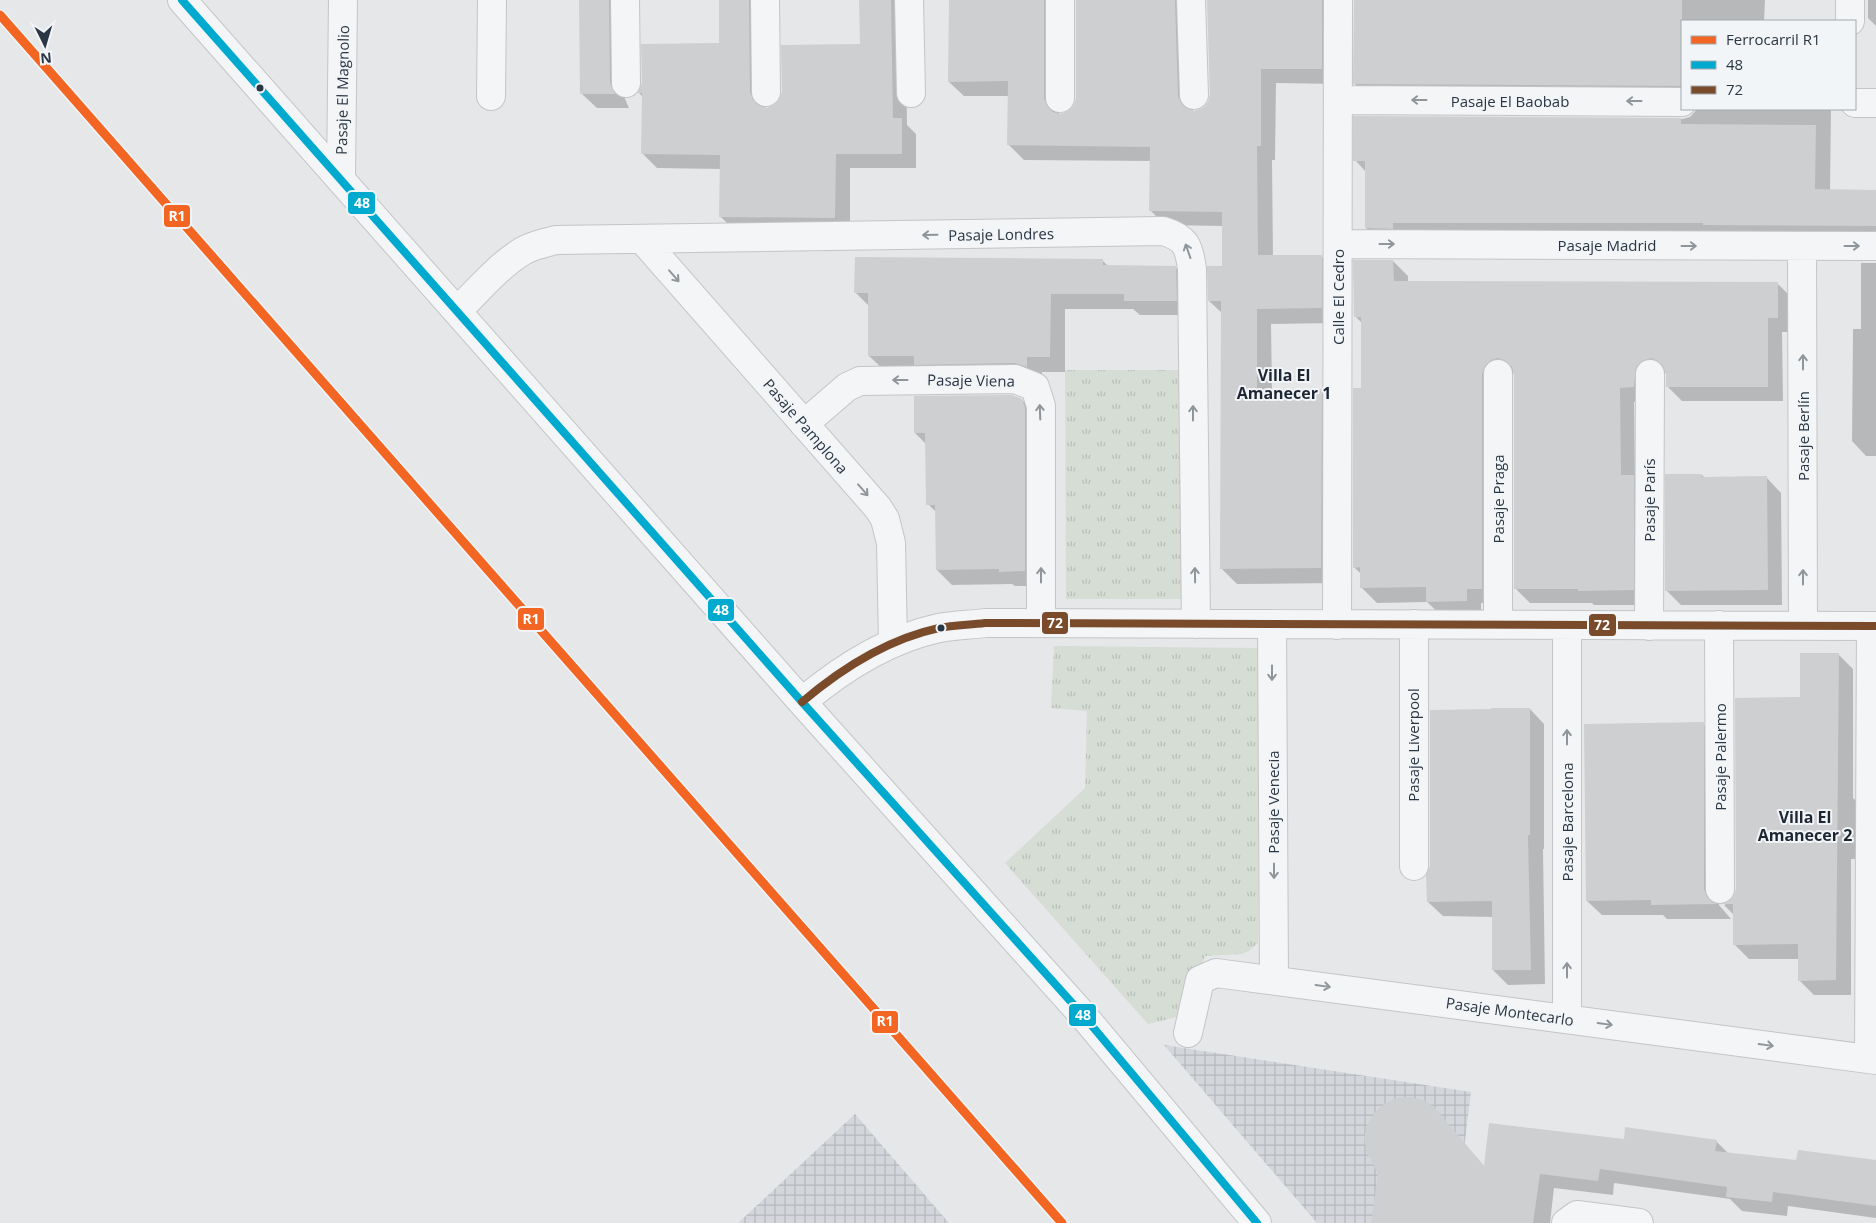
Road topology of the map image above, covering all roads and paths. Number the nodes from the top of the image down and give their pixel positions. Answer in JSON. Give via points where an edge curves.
{"nodes":[{"id":1,"x":182,"y":0,"type":"edge"},
{"id":2,"x":343,"y":0,"type":"edge"},
{"id":3,"x":492,"y":0,"type":"edge"},
{"id":4,"x":625,"y":0,"type":"edge"},
{"id":5,"x":765,"y":0,"type":"edge"},
{"id":6,"x":909,"y":0,"type":"edge"},
{"id":7,"x":1060,"y":0,"type":"edge"},
{"id":8,"x":1191,"y":0,"type":"edge"},
{"id":9,"x":1338,"y":0,"type":"edge"},
{"id":10,"x":1850,"y":0,"type":"edge"},
{"id":11,"x":1850,"y":20,"type":"edge"},
{"id":12,"x":626,"y":83,"type":"dead end"},
{"id":13,"x":766,"y":92,"type":"dead end"},
{"id":14,"x":911,"y":93,"type":"dead end"},
{"id":15,"x":1194,"y":95,"type":"dead end"},
{"id":16,"x":491,"y":96,"type":"dead end"},
{"id":17,"x":1060,"y":98,"type":"dead end"},
{"id":18,"x":1338,"y":100,"type":"junction"},
{"id":19,"x":1681,"y":102,"type":"edge"},
{"id":20,"x":1856,"y":102,"type":"edge"},
{"id":21,"x":1876,"y":103,"type":"edge"},
{"id":22,"x":341,"y":180,"type":"junction"},
{"id":23,"x":642,"y":239,"type":"junction"},
{"id":24,"x":1338,"y":244,"type":"junction"},
{"id":25,"x":1802,"y":246,"type":"junction"},
{"id":26,"x":1876,"y":246,"type":"edge"},
{"id":27,"x":457,"y":311,"type":"junction"},
{"id":28,"x":1498,"y":374,"type":"dead end"},
{"id":29,"x":1650,"y":374,"type":"dead end"},
{"id":30,"x":804,"y":424,"type":"junction"},
{"id":31,"x":1041,"y":623,"type":"junction"},
{"id":32,"x":1196,"y":624,"type":"junction"},
{"id":33,"x":1272,"y":624,"type":"junction"},
{"id":34,"x":1337,"y":624,"type":"junction"},
{"id":35,"x":1414,"y":624,"type":"junction"},
{"id":36,"x":1498,"y":625,"type":"junction"},
{"id":37,"x":1567,"y":625,"type":"junction"},
{"id":38,"x":1719,"y":625,"type":"junction"},
{"id":39,"x":1649,"y":626,"type":"junction"},
{"id":40,"x":1803,"y":626,"type":"junction"},
{"id":41,"x":1874,"y":626,"type":"edge"},
{"id":42,"x":893,"y":643,"type":"junction"},
{"id":43,"x":802,"y":702,"type":"junction"},
{"id":44,"x":1414,"y":866,"type":"dead end"},
{"id":45,"x":1720,"y":889,"type":"dead end"},
{"id":46,"x":1274,"y":980,"type":"junction"},
{"id":47,"x":1567,"y":1019,"type":"junction"},
{"id":48,"x":1188,"y":1034,"type":"dead end"},
{"id":49,"x":1873,"y":1059,"type":"edge"},
{"id":50,"x":1257,"y":1223,"type":"edge"},
{"id":51,"x":1566,"y":1223,"type":"edge"},
{"id":52,"x":1639,"y":1223,"type":"edge"}],
"edges":[{"from":1,"to":22,"type":"street"},
{"from":2,"to":22,"type":"street","name":"Pasaje El Magnolio"},
{"from":3,"to":16,"type":"street"},
{"from":4,"to":12,"type":"street"},
{"from":5,"to":13,"type":"street"},
{"from":6,"to":14,"type":"street"},
{"from":7,"to":17,"type":"street"},
{"from":8,"to":15,"type":"street"},
{"from":9,"to":18,"type":"street","name":"Calle El Cedro"},
{"from":10,"to":11,"type":"street"},
{"from":19,"to":18,"type":"street","name":"Pasaje El Baobab","one_way":true},
{"from":18,"to":24,"type":"street","name":"Calle El Cedro"},
{"from":20,"to":21,"type":"street"},
{"from":22,"to":27,"type":"street"},
{"from":23,"to":27,"type":"street","name":"Pasaje Londres","via":[[556,240],[538,244],[523,250]]},
{"from":23,"to":30,"type":"street","name":"Pasaje Pamplona","one_way":true},
{"from":32,"to":23,"type":"street","name":"Pasaje Londres","one_way":true,"via":[[1192,269],[1184,240],[1163,231]]},
{"from":24,"to":25,"type":"street","name":"Pasaje Madrid","one_way":true},
{"from":24,"to":34,"type":"street","name":"Calle El Cedro"},
{"from":25,"to":26,"type":"street","name":"Pasaje Madrid","one_way":true},
{"from":40,"to":25,"type":"street","name":"Pasaje Berlín","one_way":true},
{"from":27,"to":43,"type":"street"},
{"from":28,"to":36,"type":"street","name":"Pasaje Praga"},
{"from":29,"to":39,"type":"street","name":"Pasaje París"},
{"from":31,"to":30,"type":"street","name":"Pasaje Viena","one_way":true,"via":[[1041,406],[1035,387],[1016,379],[860,381],[847,387]]},
{"from":30,"to":42,"type":"street","name":"Pasaje Pamplona","one_way":true,"via":[[885,519],[891,543]]},
{"from":31,"to":32,"type":"street"},
{"from":31,"to":42,"type":"street","via":[[940,628]]},
{"from":32,"to":33,"type":"street"},
{"from":33,"to":34,"type":"street"},
{"from":33,"to":46,"type":"street","name":"Pasaje Venecia","one_way":true},
{"from":34,"to":35,"type":"street"},
{"from":35,"to":36,"type":"street"},
{"from":35,"to":44,"type":"street","name":"Pasaje Liverpool"},
{"from":36,"to":37,"type":"street"},
{"from":37,"to":39,"type":"street"},
{"from":47,"to":37,"type":"street","name":"Pasaje Barcelona","one_way":true},
{"from":38,"to":39,"type":"street"},
{"from":38,"to":40,"type":"street"},
{"from":38,"to":45,"type":"street","name":"Pasaje Palermo"},
{"from":40,"to":41,"type":"street"},
{"from":41,"to":49,"type":"street"},
{"from":42,"to":43,"type":"street","via":[[853,663]]},
{"from":43,"to":50,"type":"street","via":[[1082,1014]]},
{"from":46,"to":47,"type":"street","name":"Pasaje Montecarlo","one_way":true},
{"from":46,"to":48,"type":"street","name":"Pasaje Montecarlo","via":[[1216,973],[1206,976],[1200,980],[1197,989]]},
{"from":47,"to":49,"type":"street","name":"Pasaje Montecarlo","one_way":true},
{"from":51,"to":52,"type":"street","via":[[1577,1215]]}]}
